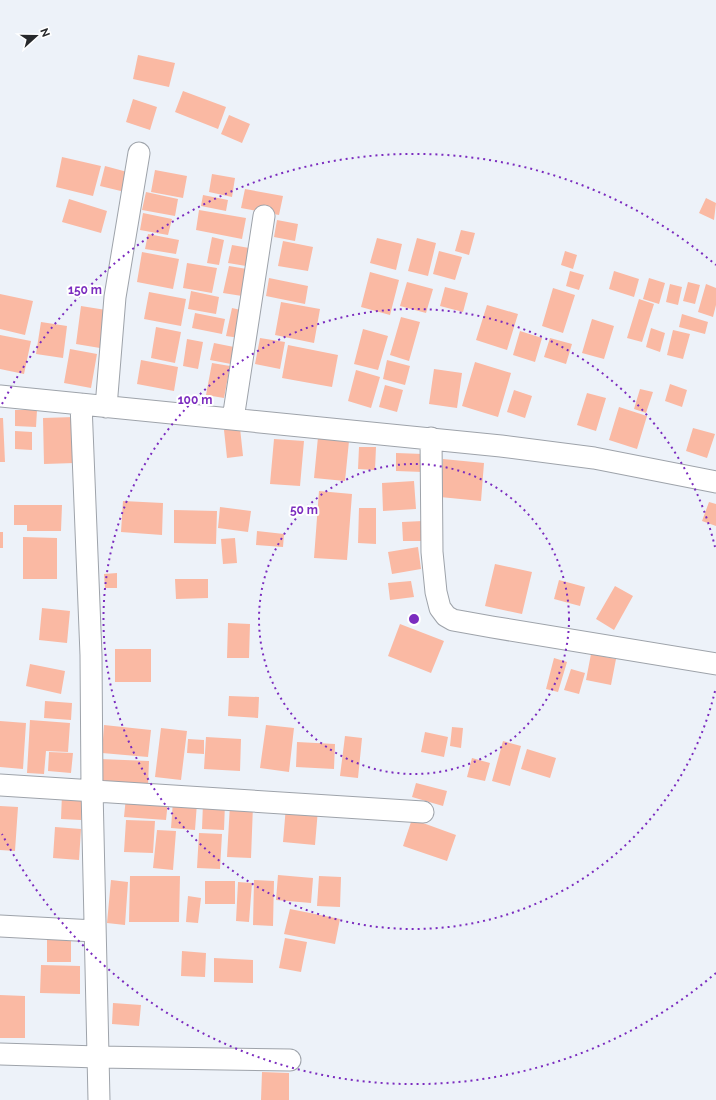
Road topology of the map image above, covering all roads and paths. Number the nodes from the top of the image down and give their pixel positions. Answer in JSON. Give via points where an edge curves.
{"nodes":[{"id":1,"x":139,"y":153,"type":"dead end"},
{"id":2,"x":264,"y":216,"type":"dead end"},
{"id":3,"x":0,"y":396,"type":"edge"},
{"id":4,"x":81,"y":404,"type":"junction"},
{"id":5,"x":106,"y":406,"type":"junction"},
{"id":6,"x":233,"y":419,"type":"junction"},
{"id":7,"x":431,"y":438,"type":"junction"},
{"id":8,"x":716,"y":482,"type":"edge"},
{"id":9,"x":716,"y":664,"type":"edge"},
{"id":10,"x":0,"y":785,"type":"edge"},
{"id":11,"x":92,"y":789,"type":"junction"},
{"id":12,"x":423,"y":812,"type":"dead end"},
{"id":13,"x":0,"y":926,"type":"edge"},
{"id":14,"x":95,"y":931,"type":"junction"},
{"id":15,"x":0,"y":1054,"type":"edge"},
{"id":16,"x":98,"y":1057,"type":"junction"},
{"id":17,"x":290,"y":1060,"type":"dead end"},
{"id":18,"x":99,"y":1100,"type":"edge"}],
"edges":[{"from":1,"to":5,"type":"street","via":[[115,297]]},
{"from":2,"to":6,"type":"street"},
{"from":3,"to":4,"type":"street"},
{"from":4,"to":5,"type":"street"},
{"from":4,"to":11,"type":"street","via":[[91,655]]},
{"from":5,"to":6,"type":"street"},
{"from":6,"to":7,"type":"street"},
{"from":7,"to":8,"type":"street","via":[[594,458]]},
{"from":7,"to":9,"type":"street","via":[[430,492],[436,592],[440,608],[446,616],[453,620],[492,627]]},
{"from":10,"to":11,"type":"street"},
{"from":11,"to":12,"type":"street"},
{"from":11,"to":14,"type":"street"},
{"from":13,"to":14,"type":"street"},
{"from":14,"to":16,"type":"street"},
{"from":15,"to":16,"type":"street"},
{"from":16,"to":17,"type":"street"},
{"from":16,"to":18,"type":"street"}]}
